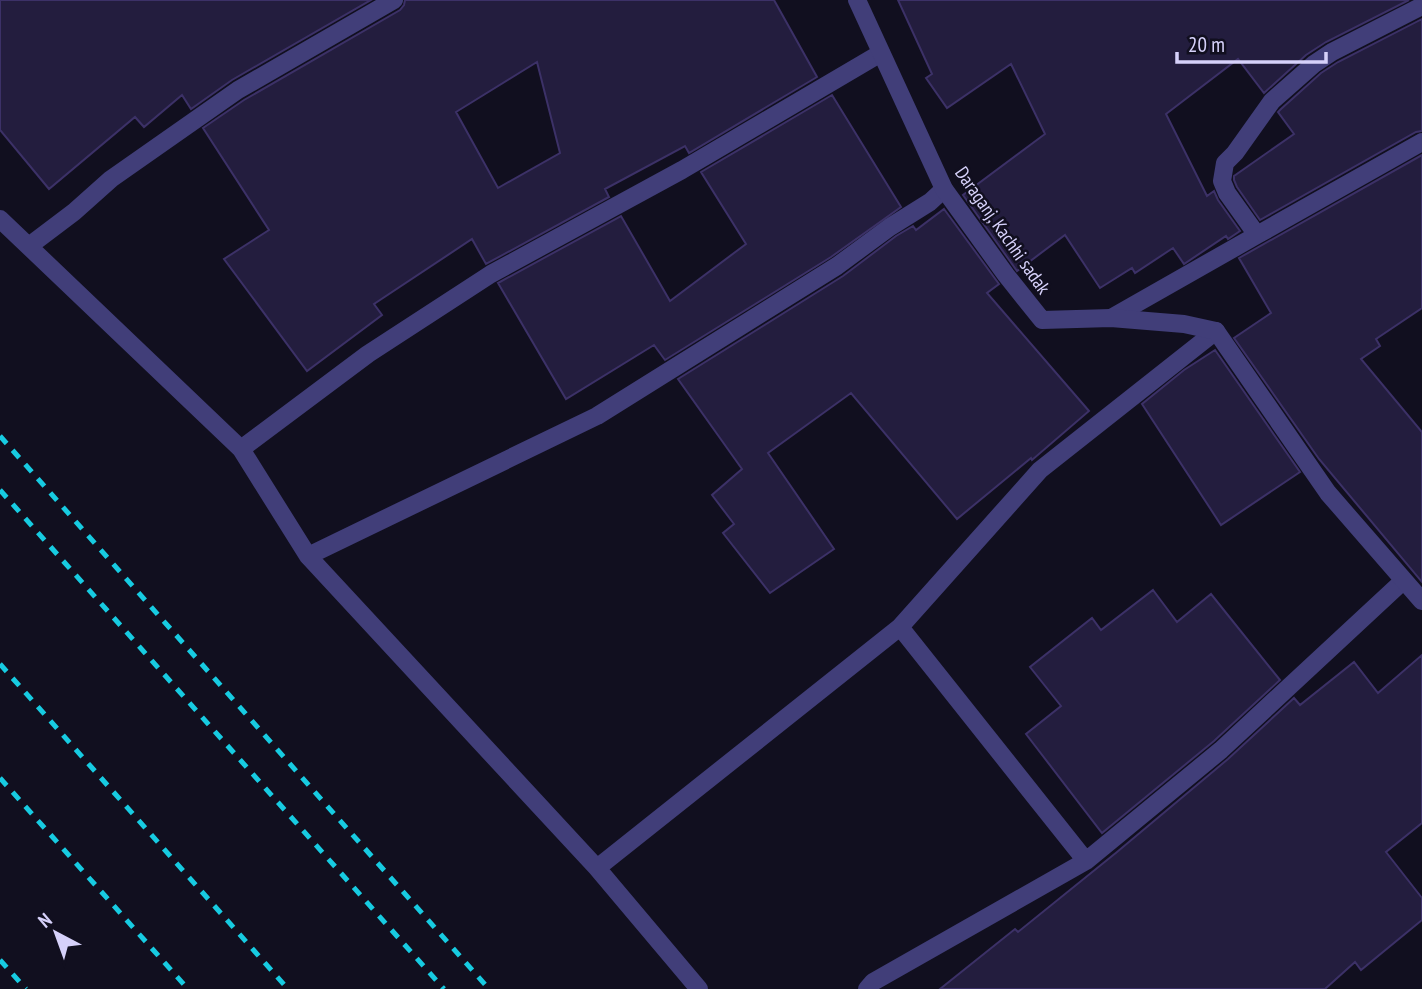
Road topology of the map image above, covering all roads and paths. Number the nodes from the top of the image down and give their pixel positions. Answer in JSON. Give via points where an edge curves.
{"nodes":[{"id":1,"x":394,"y":0,"type":"edge"},
{"id":2,"x":857,"y":0,"type":"edge"},
{"id":3,"x":1422,"y":6,"type":"edge"},
{"id":4,"x":881,"y":53,"type":"junction"},
{"id":5,"x":1422,"y":142,"type":"edge"},
{"id":6,"x":944,"y":189,"type":"junction"},
{"id":7,"x":0,"y":219,"type":"edge"},
{"id":8,"x":1257,"y":235,"type":"junction"},
{"id":9,"x":29,"y":246,"type":"junction"},
{"id":10,"x":1111,"y":318,"type":"junction"},
{"id":11,"x":1216,"y":331,"type":"junction"},
{"id":12,"x":241,"y":449,"type":"junction"},
{"id":13,"x":308,"y":556,"type":"junction"},
{"id":14,"x":1403,"y":581,"type":"junction"},
{"id":15,"x":1422,"y":601,"type":"edge"},
{"id":16,"x":900,"y":627,"type":"junction"},
{"id":17,"x":1086,"y":861,"type":"junction"},
{"id":18,"x":597,"y":868,"type":"junction"},
{"id":19,"x":699,"y":989,"type":"edge"},
{"id":20,"x":867,"y":989,"type":"edge"}],
"edges":[{"from":1,"to":9,"type":"street","via":[[228,97],[110,178],[75,212]]},
{"from":2,"to":4,"type":"street","name":"Daraganj, Kachhi sadak"},
{"from":3,"to":8,"type":"street","via":[[1314,64],[1272,101],[1224,163],[1222,181],[1227,193]]},
{"from":4,"to":6,"type":"street","name":"Daraganj, Kachhi sadak"},
{"from":4,"to":12,"type":"street","via":[[682,170],[491,274],[368,354]]},
{"from":5,"to":8,"type":"street"},
{"from":6,"to":10,"type":"street","name":"Daraganj, Kachhi sadak","via":[[1042,320]]},
{"from":6,"to":13,"type":"street","via":[[837,266],[597,416]]},
{"from":7,"to":9,"type":"street"},
{"from":8,"to":10,"type":"street"},
{"from":9,"to":12,"type":"street"},
{"from":10,"to":11,"type":"street","name":"Daraganj, Kachhi sadak"},
{"from":11,"to":14,"type":"street","via":[[1328,493]]},
{"from":11,"to":16,"type":"street","via":[[1040,470]]},
{"from":12,"to":13,"type":"street"},
{"from":13,"to":18,"type":"street"},
{"from":14,"to":15,"type":"street"},
{"from":14,"to":17,"type":"street","via":[[1221,750]]},
{"from":16,"to":17,"type":"street"},
{"from":16,"to":18,"type":"street"},
{"from":17,"to":20,"type":"street"},
{"from":18,"to":19,"type":"street"}]}
